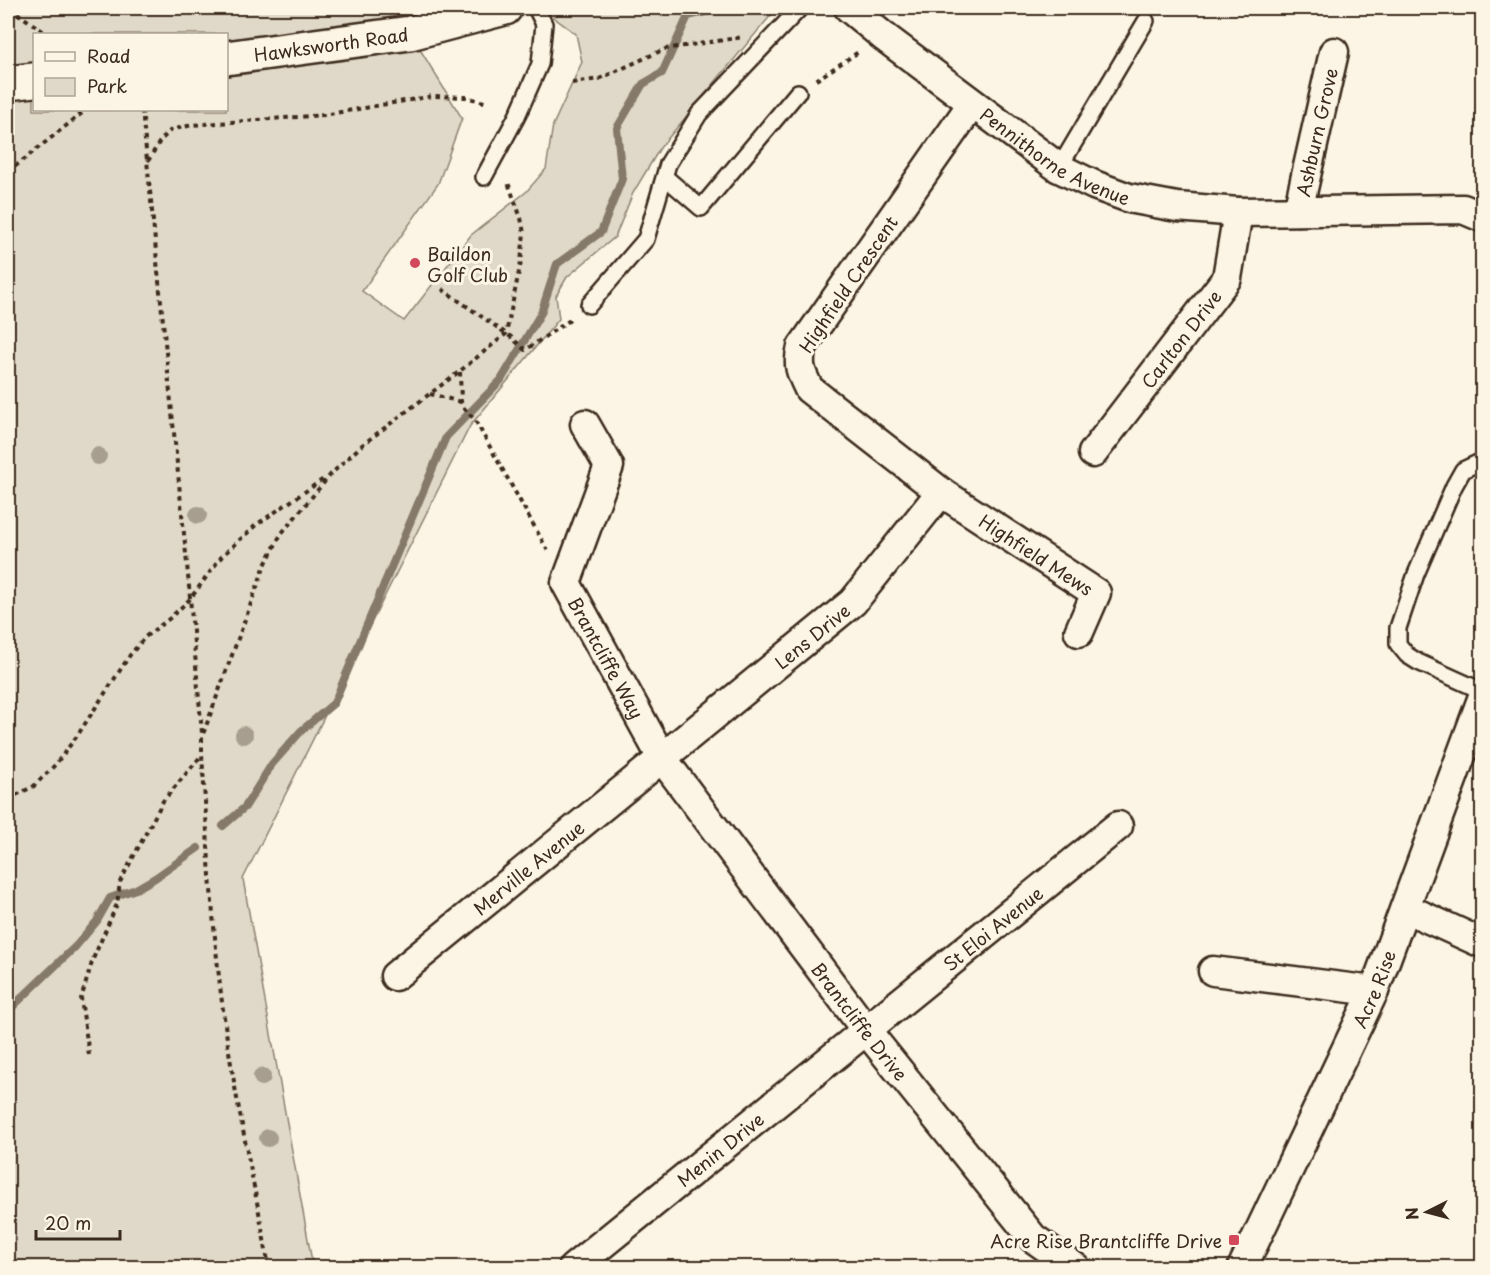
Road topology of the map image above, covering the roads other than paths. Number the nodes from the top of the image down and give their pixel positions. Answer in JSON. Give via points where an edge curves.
{"nodes":[{"id":1,"x":505,"y":8,"type":"edge"},
{"id":2,"x":536,"y":8,"type":"edge"},
{"id":3,"x":800,"y":8,"type":"edge"},
{"id":4,"x":849,"y":8,"type":"edge"},
{"id":5,"x":1146,"y":21,"type":"dead end"},
{"id":6,"x":1334,"y":52,"type":"dead end"},
{"id":7,"x":228,"y":58,"type":"edge"},
{"id":8,"x":33,"y":80,"type":"edge"},
{"id":9,"x":8,"y":83,"type":"edge"},
{"id":10,"x":798,"y":92,"type":"road end"},
{"id":11,"x":972,"y":104,"type":"junction"},
{"id":12,"x":1059,"y":168,"type":"junction"},
{"id":13,"x":484,"y":177,"type":"dead end"},
{"id":14,"x":665,"y":177,"type":"junction"},
{"id":15,"x":1299,"y":211,"type":"junction"},
{"id":16,"x":1238,"y":212,"type":"junction"},
{"id":17,"x":1482,"y":217,"type":"edge"},
{"id":18,"x":589,"y":305,"type":"road end"},
{"id":19,"x":585,"y":424,"type":"dead end"},
{"id":20,"x":1093,"y":453,"type":"dead end"},
{"id":21,"x":1482,"y":461,"type":"edge"},
{"id":22,"x":941,"y":492,"type":"junction"},
{"id":23,"x":1079,"y":632,"type":"dead end"},
{"id":24,"x":1482,"y":691,"type":"edge"},
{"id":25,"x":1482,"y":699,"type":"edge"},
{"id":26,"x":663,"y":758,"type":"junction"},
{"id":27,"x":1118,"y":826,"type":"dead end"},
{"id":28,"x":1405,"y":908,"type":"junction"},
{"id":29,"x":1482,"y":943,"type":"edge"},
{"id":30,"x":1213,"y":971,"type":"dead end"},
{"id":31,"x":395,"y":976,"type":"dead end"},
{"id":32,"x":1374,"y":991,"type":"junction"},
{"id":33,"x":866,"y":1030,"type":"junction"},
{"id":34,"x":573,"y":1268,"type":"edge"},
{"id":35,"x":1076,"y":1268,"type":"edge"},
{"id":36,"x":1242,"y":1268,"type":"edge"}],
"edges":[{"from":1,"to":7,"type":"street","name":"Hawksworth Road","via":[[410,33]]},
{"from":2,"to":13,"type":"lane","via":[[544,24],[540,64]]},
{"from":3,"to":14,"type":"lane","via":[[699,114],[668,164]]},
{"from":4,"to":11,"type":"street","name":"Pennithorne Avenue"},
{"from":5,"to":12,"type":"lane"},
{"from":6,"to":15,"type":"street","name":"Ashburn Grove"},
{"from":8,"to":9,"type":"street"},
{"from":10,"to":14,"type":"lane","via":[[701,208]]},
{"from":11,"to":12,"type":"street","name":"Pennithorne Avenue"},
{"from":11,"to":22,"type":"street","name":"Highfield Crescent","via":[[802,347],[799,359],[809,389]]},
{"from":12,"to":16,"type":"street","name":"Pennithorne Avenue","via":[[1130,198]]},
{"from":14,"to":18,"type":"lane","via":[[646,239]]},
{"from":15,"to":16,"type":"street","name":"Pennithorne Avenue"},
{"from":15,"to":17,"type":"street","name":"Pennithorne Avenue","via":[[1462,209]]},
{"from":16,"to":20,"type":"street","name":"Carlton Drive","via":[[1227,278]]},
{"from":19,"to":26,"type":"street","name":"Brantcliffe Way","via":[[609,466],[566,583]]},
{"from":21,"to":24,"type":"lane","via":[[1462,470],[1454,486],[1416,574],[1398,628],[1398,644],[1418,662]]},
{"from":22,"to":23,"type":"street","name":"Highfield Mews","via":[[1096,593]]},
{"from":22,"to":26,"type":"street","name":"Lens Drive","via":[[853,602]]},
{"from":25,"to":28,"type":"street","name":"Acre Rise"},
{"from":26,"to":31,"type":"street","name":"Merville Avenue"},
{"from":26,"to":33,"type":"street","name":"Brantcliffe Drive"},
{"from":27,"to":33,"type":"street","name":"St Eloi Avenue"},
{"from":28,"to":29,"type":"street"},
{"from":28,"to":32,"type":"street","name":"Acre Rise"},
{"from":30,"to":32,"type":"street"},
{"from":32,"to":36,"type":"street","name":"Acre Rise"},
{"from":33,"to":34,"type":"street","name":"Menin Drive"},
{"from":33,"to":35,"type":"street","name":"Brantcliffe Drive","via":[[1034,1238]]}]}
